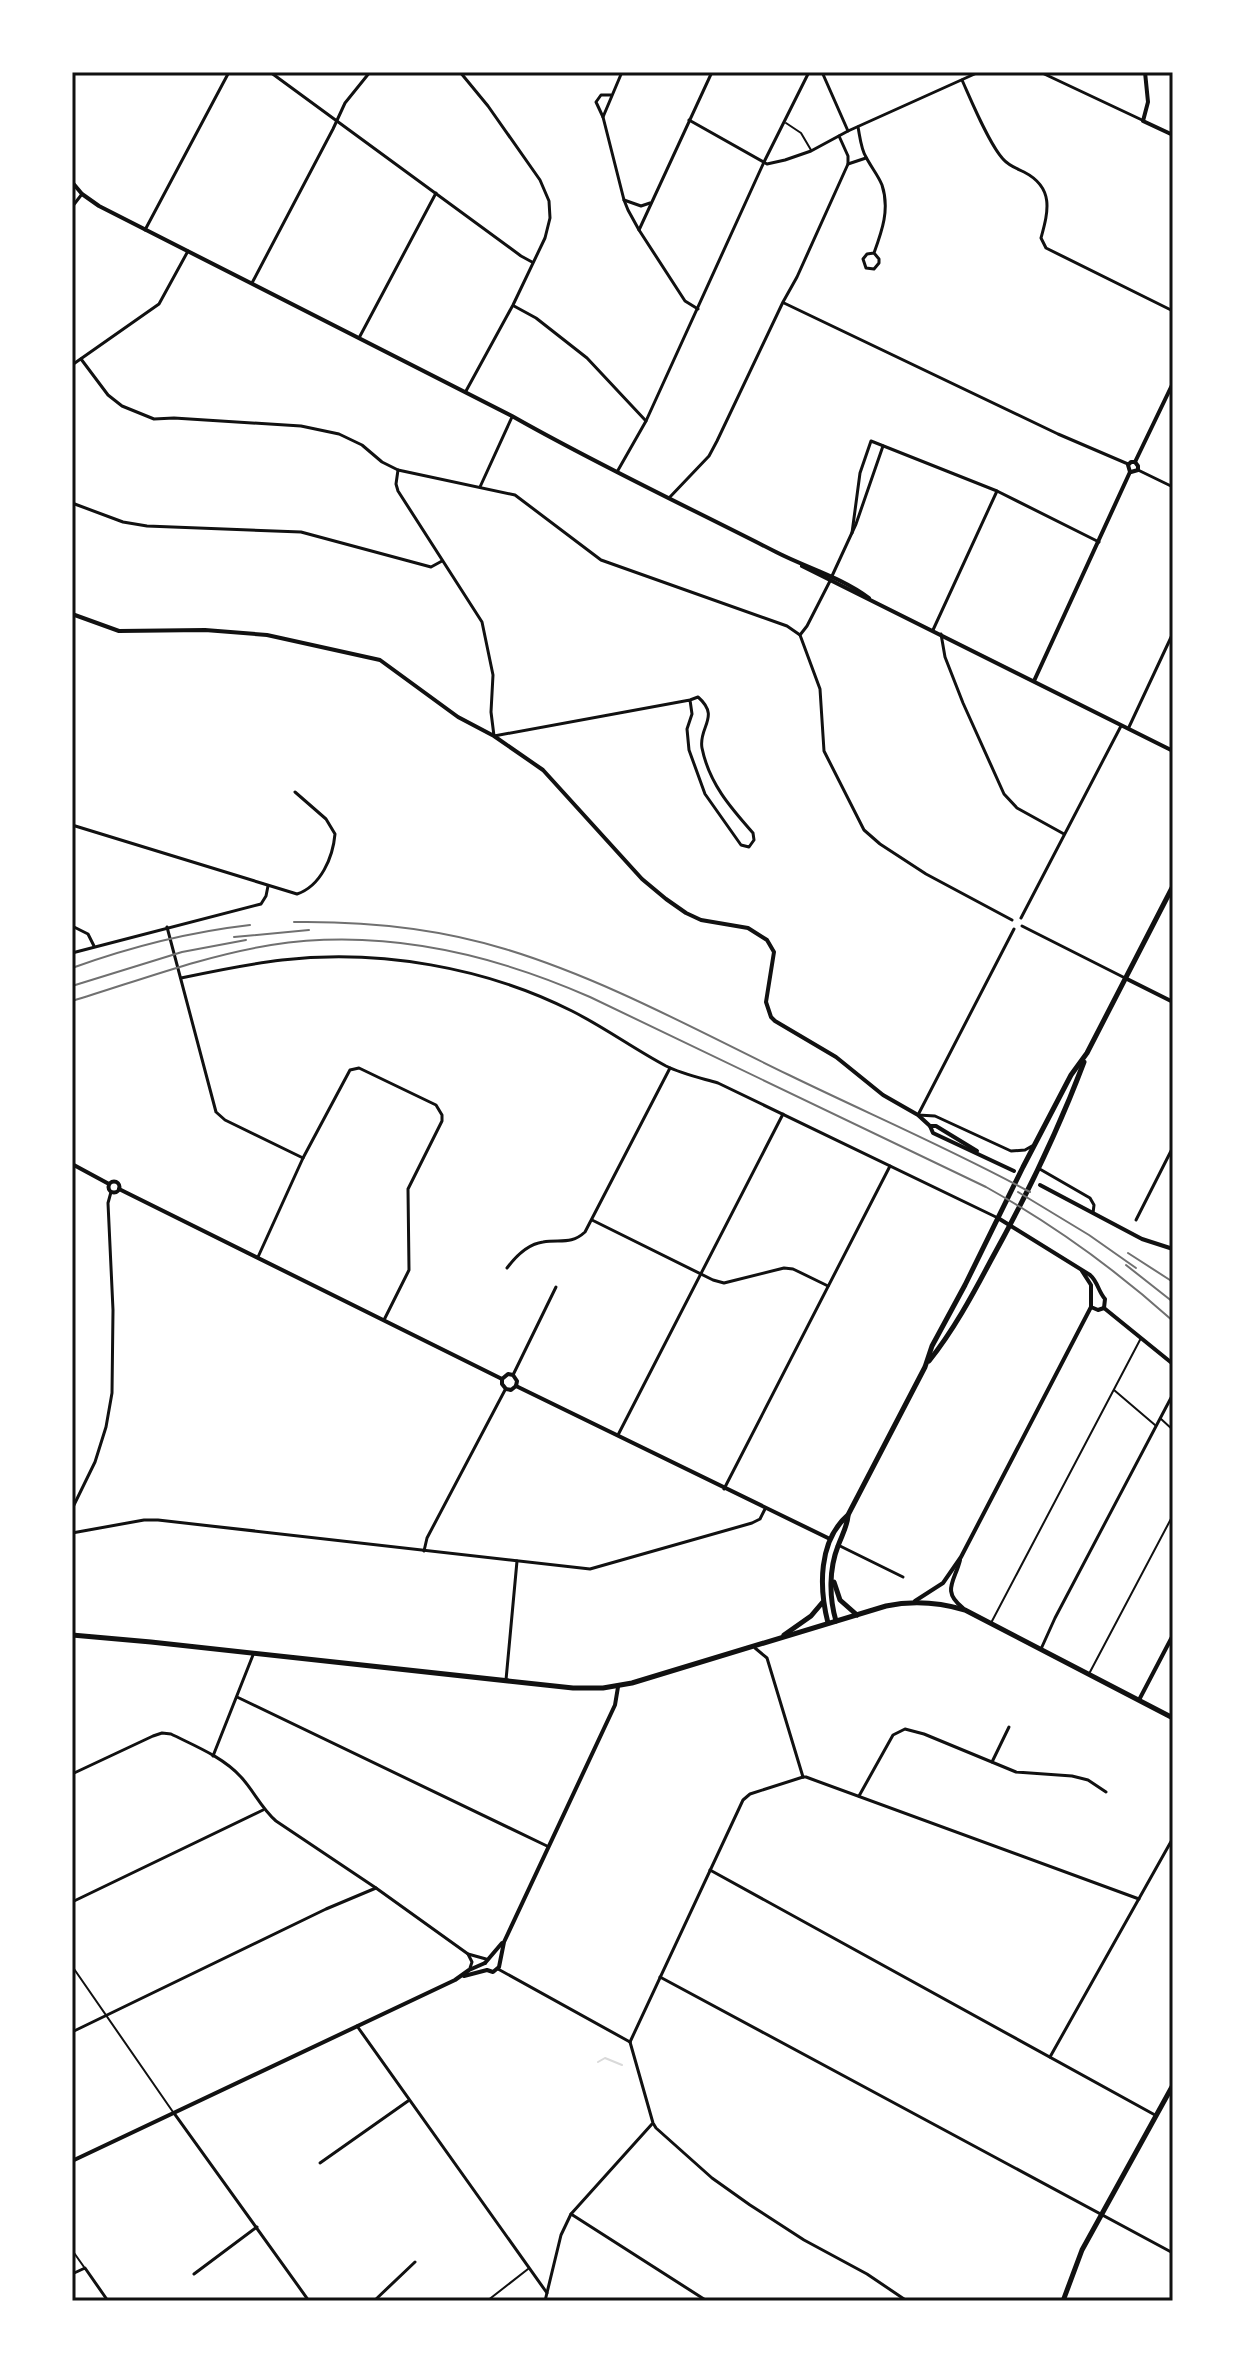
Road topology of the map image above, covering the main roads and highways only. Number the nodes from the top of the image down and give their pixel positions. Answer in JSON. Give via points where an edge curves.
{"nodes":[{"id":1,"x":1173,"y":886,"type":"edge"},
{"id":2,"x":1087,"y":1053,"type":"junction"},
{"id":3,"x":1023,"y":1167,"type":"junction"},
{"id":4,"x":1037,"y":1171,"type":"junction"},
{"id":5,"x":925,"y":1367,"type":"junction"},
{"id":6,"x":848,"y":1515,"type":"junction"},
{"id":7,"x":832,"y":1578,"type":"junction"},
{"id":8,"x":822,"y":1602,"type":"junction"},
{"id":9,"x":857,"y":1615,"type":"junction"},
{"id":10,"x":836,"y":1621,"type":"junction"},
{"id":11,"x":828,"y":1623,"type":"junction"},
{"id":12,"x":72,"y":1635,"type":"edge"},
{"id":13,"x":776,"y":1640,"type":"junction"},
{"id":14,"x":1173,"y":1718,"type":"edge"},
{"id":15,"x":1173,"y":2085,"type":"edge"},
{"id":16,"x":1063,"y":2301,"type":"edge"}],
"edges":[{"from":1,"to":2,"type":"main road"},
{"from":2,"to":3,"type":"main road"},
{"from":2,"to":4,"type":"main road"},
{"from":3,"to":4,"type":"main road","via":[[1032,1165]]},
{"from":3,"to":5,"type":"main road"},
{"from":4,"to":5,"type":"main road","via":[[969,1300]]},
{"from":5,"to":6,"type":"main road"},
{"from":6,"to":7,"type":"main road"},
{"from":6,"to":8,"type":"main road","via":[[831,1540]]},
{"from":7,"to":9,"type":"main road","via":[[840,1600]]},
{"from":7,"to":10,"type":"main road"},
{"from":8,"to":11,"type":"main road"},
{"from":8,"to":13,"type":"main road"},
{"from":9,"to":10,"type":"main road"},
{"from":9,"to":14,"type":"main road","via":[[915,1601],[965,1610]]},
{"from":10,"to":11,"type":"main road"},
{"from":11,"to":13,"type":"main road"},
{"from":12,"to":13,"type":"main road","via":[[588,1689],[618,1687]]},
{"from":15,"to":16,"type":"main road","via":[[1078,2258]]}]}
